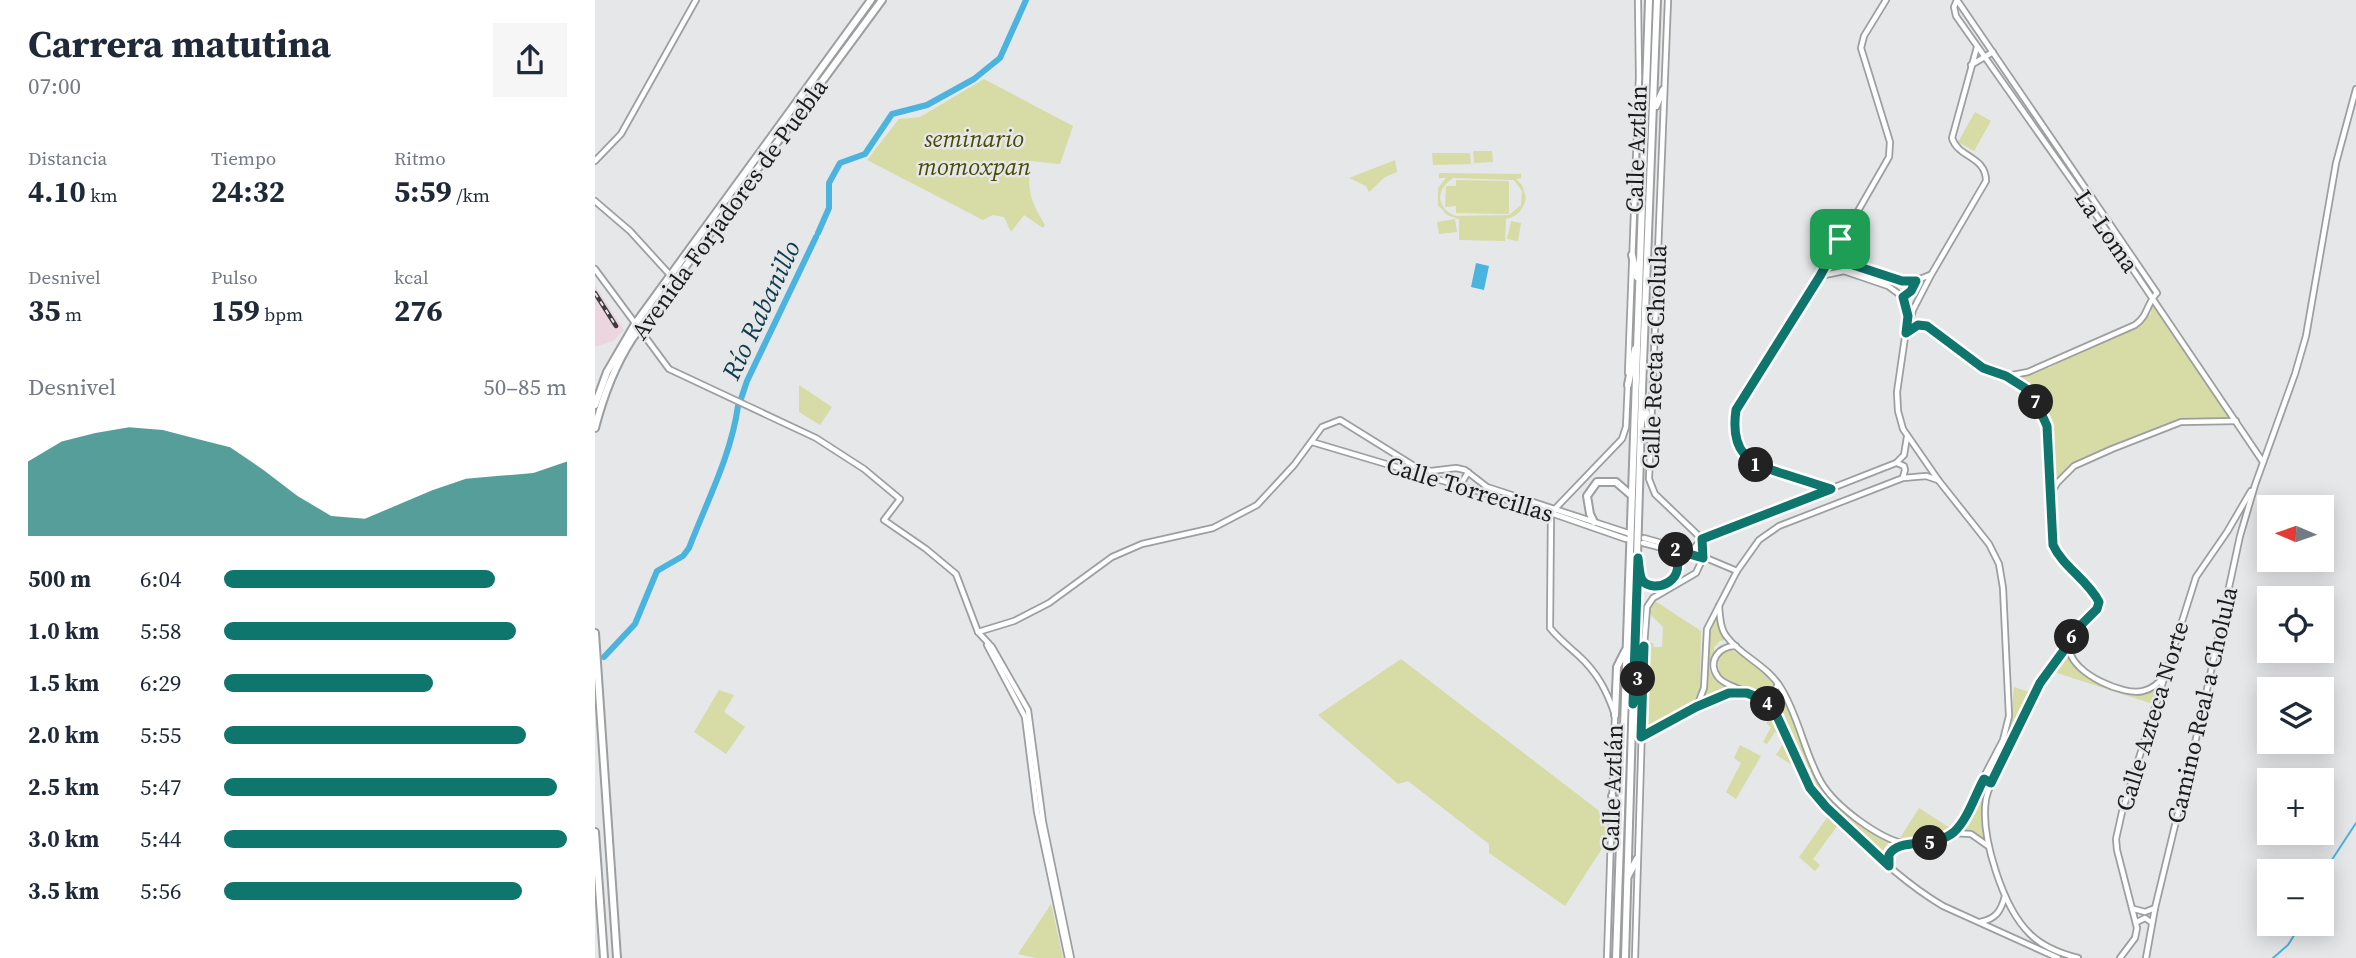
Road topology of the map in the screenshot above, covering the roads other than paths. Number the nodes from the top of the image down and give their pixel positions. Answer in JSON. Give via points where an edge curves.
{"nodes":[{"id":1,"x":697,"y":0,"type":"edge"},
{"id":2,"x":871,"y":0,"type":"edge"},
{"id":3,"x":883,"y":0,"type":"edge"},
{"id":4,"x":1638,"y":0,"type":"edge"},
{"id":5,"x":1649,"y":0,"type":"edge"},
{"id":6,"x":1657,"y":0,"type":"edge"},
{"id":7,"x":1668,"y":0,"type":"edge"},
{"id":8,"x":1887,"y":0,"type":"edge"},
{"id":9,"x":1957,"y":0,"type":"edge"},
{"id":10,"x":1977,"y":47,"type":"junction"},
{"id":11,"x":1993,"y":52,"type":"junction"},
{"id":12,"x":1985,"y":58,"type":"junction"},
{"id":13,"x":1971,"y":65,"type":"junction"},
{"id":14,"x":2356,"y":89,"type":"edge"},
{"id":15,"x":1663,"y":90,"type":"junction"},
{"id":16,"x":2023,"y":94,"type":"junction"},
{"id":17,"x":2015,"y":99,"type":"junction"},
{"id":18,"x":1653,"y":111,"type":"junction"},
{"id":19,"x":608,"y":146,"type":"junction"},
{"id":20,"x":613,"y":153,"type":"dead end"},
{"id":21,"x":595,"y":161,"type":"edge"},
{"id":22,"x":1642,"y":187,"type":"junction"},
{"id":23,"x":595,"y":201,"type":"edge"},
{"id":24,"x":1634,"y":201,"type":"junction"},
{"id":25,"x":1840,"y":239,"type":"junction"},
{"id":26,"x":1632,"y":255,"type":"junction"},
{"id":27,"x":595,"y":269,"type":"edge"},
{"id":28,"x":1931,"y":275,"type":"junction"},
{"id":29,"x":1820,"y":276,"type":"junction"},
{"id":30,"x":673,"y":278,"type":"junction"},
{"id":31,"x":1916,"y":281,"type":"junction"},
{"id":32,"x":1639,"y":289,"type":"junction"},
{"id":33,"x":1903,"y":297,"type":"junction"},
{"id":34,"x":2152,"y":298,"type":"junction"},
{"id":35,"x":1657,"y":299,"type":"junction"},
{"id":36,"x":1908,"y":322,"type":"junction"},
{"id":37,"x":637,"y":327,"type":"junction"},
{"id":38,"x":1641,"y":328,"type":"junction"},
{"id":39,"x":1906,"y":333,"type":"junction"},
{"id":40,"x":2006,"y":376,"type":"junction"},
{"id":41,"x":1627,"y":385,"type":"junction"},
{"id":42,"x":1642,"y":390,"type":"junction"},
{"id":43,"x":595,"y":405,"type":"edge"},
{"id":44,"x":2236,"y":421,"type":"junction"},
{"id":45,"x":595,"y":428,"type":"edge"},
{"id":46,"x":1650,"y":435,"type":"junction"},
{"id":47,"x":1907,"y":436,"type":"junction"},
{"id":48,"x":1312,"y":442,"type":"junction"},
{"id":49,"x":2263,"y":462,"type":"junction"},
{"id":50,"x":1896,"y":463,"type":"junction"},
{"id":51,"x":1444,"y":470,"type":"junction"},
{"id":52,"x":1468,"y":472,"type":"junction"},
{"id":53,"x":1903,"y":478,"type":"junction"},
{"id":54,"x":1443,"y":480,"type":"junction"},
{"id":55,"x":1939,"y":481,"type":"junction"},
{"id":56,"x":2255,"y":485,"type":"junction"},
{"id":57,"x":1460,"y":486,"type":"junction"},
{"id":58,"x":1831,"y":489,"type":"junction"},
{"id":59,"x":1632,"y":496,"type":"junction"},
{"id":60,"x":2050,"y":496,"type":"junction"},
{"id":61,"x":1559,"y":502,"type":"junction"},
{"id":62,"x":1542,"y":506,"type":"junction"},
{"id":63,"x":1551,"y":511,"type":"junction"},
{"id":64,"x":1594,"y":522,"type":"junction"},
{"id":65,"x":2227,"y":532,"type":"junction"},
{"id":66,"x":2240,"y":536,"type":"junction"},
{"id":67,"x":1702,"y":539,"type":"junction"},
{"id":68,"x":1672,"y":549,"type":"junction"},
{"id":69,"x":1687,"y":550,"type":"junction"},
{"id":70,"x":1638,"y":558,"type":"junction"},
{"id":71,"x":1703,"y":558,"type":"junction"},
{"id":72,"x":1712,"y":562,"type":"junction"},
{"id":73,"x":1700,"y":568,"type":"junction"},
{"id":74,"x":1737,"y":571,"type":"junction"},
{"id":75,"x":1719,"y":606,"type":"junction"},
{"id":76,"x":978,"y":632,"type":"junction"},
{"id":77,"x":595,"y":633,"type":"edge"},
{"id":78,"x":2070,"y":642,"type":"junction"},
{"id":79,"x":1627,"y":646,"type":"junction"},
{"id":80,"x":1644,"y":646,"type":"junction"},
{"id":81,"x":1737,"y":646,"type":"junction"},
{"id":82,"x":2165,"y":675,"type":"junction"},
{"id":83,"x":1778,"y":683,"type":"junction"},
{"id":84,"x":1747,"y":693,"type":"junction"},
{"id":85,"x":1759,"y":698,"type":"junction"},
{"id":86,"x":1633,"y":704,"type":"junction"},
{"id":87,"x":1696,"y":707,"type":"junction"},
{"id":88,"x":1615,"y":715,"type":"junction"},
{"id":89,"x":1641,"y":737,"type":"junction"},
{"id":90,"x":1984,"y":779,"type":"junction"},
{"id":91,"x":1991,"y":783,"type":"junction"},
{"id":92,"x":1976,"y":794,"type":"junction"},
{"id":93,"x":1612,"y":796,"type":"junction"},
{"id":94,"x":1986,"y":799,"type":"junction"},
{"id":95,"x":1622,"y":822,"type":"junction"},
{"id":96,"x":595,"y":832,"type":"edge"},
{"id":97,"x":1953,"y":833,"type":"junction"},
{"id":98,"x":1904,"y":844,"type":"junction"},
{"id":99,"x":1989,"y":846,"type":"junction"},
{"id":100,"x":1637,"y":859,"type":"junction"},
{"id":101,"x":1889,"y":866,"type":"junction"},
{"id":102,"x":1627,"y":877,"type":"junction"},
{"id":103,"x":2005,"y":896,"type":"junction"},
{"id":104,"x":2155,"y":908,"type":"junction"},
{"id":105,"x":2133,"y":909,"type":"junction"},
{"id":106,"x":2137,"y":922,"type":"junction"},
{"id":107,"x":1979,"y":923,"type":"junction"},
{"id":108,"x":2151,"y":923,"type":"junction"},
{"id":109,"x":2121,"y":956,"type":"edge"},
{"id":110,"x":604,"y":958,"type":"edge"},
{"id":111,"x":617,"y":958,"type":"edge"},
{"id":112,"x":1069,"y":958,"type":"edge"},
{"id":113,"x":1607,"y":958,"type":"edge"},
{"id":114,"x":1616,"y":958,"type":"edge"},
{"id":115,"x":1625,"y":958,"type":"edge"},
{"id":116,"x":1635,"y":958,"type":"edge"},
{"id":117,"x":2058,"y":958,"type":"edge"},
{"id":118,"x":2078,"y":958,"type":"edge"},
{"id":119,"x":2114,"y":958,"type":"edge"},
{"id":120,"x":2146,"y":958,"type":"edge"}],
"edges":[{"from":1,"to":19,"type":"street","via":[[647,90]]},
{"from":2,"to":30,"type":"main road","name":"Avenida Forjadores de Puebla"},
{"from":3,"to":30,"type":"main road","name":"Avenida Forjadores de Puebla"},
{"from":4,"to":24,"type":"street","name":"Calle Aztlán"},
{"from":5,"to":22,"type":"main road","name":"Calle Recta a Cholula"},
{"from":6,"to":18,"type":"main road","name":"Calle Recta a Cholula"},
{"from":7,"to":15,"type":"street","name":"Calle Recta a Cholula"},
{"from":8,"to":25,"type":"street","via":[[1861,48],[1890,142],[1889,157]]},
{"from":9,"to":10,"type":"street","name":"La Loma","via":[[1956,16]]},
{"from":9,"to":11,"type":"street"},
{"from":10,"to":12,"type":"street","name":"La Loma"},
{"from":10,"to":13,"type":"street"},
{"from":11,"to":12,"type":"street"},
{"from":11,"to":16,"type":"street"},
{"from":12,"to":13,"type":"street"},
{"from":12,"to":17,"type":"street","name":"La Loma"},
{"from":13,"to":28,"type":"street","via":[[1952,138],[1953,144],[1981,163],[1986,181]]},
{"from":14,"to":49,"type":"street","name":"Camino Real a Cholula","via":[[2336,163],[2306,336]]},
{"from":15,"to":18,"type":"main road"},
{"from":15,"to":35,"type":"street","name":"Calle Recta a Cholula"},
{"from":16,"to":17,"type":"street"},
{"from":16,"to":34,"type":"street","via":[[2157,293]]},
{"from":17,"to":34,"type":"street","name":"La Loma"},
{"from":18,"to":38,"type":"main road","name":"Calle Recta a Cholula"},
{"from":19,"to":20,"type":"street"},
{"from":19,"to":21,"type":"street"},
{"from":22,"to":24,"type":"main road"},
{"from":22,"to":32,"type":"main road","name":"Calle Recta a Cholula"},
{"from":23,"to":30,"type":"street"},
{"from":24,"to":26,"type":"street","name":"Calle Aztlán"},
{"from":25,"to":29,"type":"street"},
{"from":25,"to":31,"type":"street","via":[[1847,263],[1902,281]]},
{"from":26,"to":32,"type":"main road"},
{"from":26,"to":41,"type":"street","name":"Calle Aztlán"},
{"from":27,"to":37,"type":"street"},
{"from":28,"to":31,"type":"street"},
{"from":28,"to":36,"type":"street"},
{"from":29,"to":33,"type":"street","via":[[1850,272],[1888,286]]},
{"from":29,"to":58,"type":"street","via":[[1736,410],[1734,430],[1749,461]]},
{"from":30,"to":37,"type":"main road","name":"Avenida Forjadores de Puebla"},
{"from":31,"to":33,"type":"street"},
{"from":32,"to":38,"type":"main road","name":"Calle Recta a Cholula"},
{"from":33,"to":36,"type":"street"},
{"from":34,"to":40,"type":"street","via":[[2143,319],[2135,325],[2028,372]]},
{"from":34,"to":44,"type":"street","name":"La Loma"},
{"from":35,"to":38,"type":"main road"},
{"from":35,"to":46,"type":"street","name":"Calle Recta a Cholula"},
{"from":36,"to":39,"type":"street"},
{"from":37,"to":43,"type":"main road","name":"Avenida Forjadores de Puebla","via":[[607,372]]},
{"from":37,"to":45,"type":"main road","name":"Avenida Forjadores de Puebla","via":[[615,370]]},
{"from":37,"to":76,"type":"street","via":[[669,369],[816,438],[900,499],[884,520],[957,574]]},
{"from":38,"to":41,"type":"main road"},
{"from":38,"to":42,"type":"main road","name":"Calle Recta a Cholula"},
{"from":38,"to":59,"type":"main road","name":"Calle Recta a Cholula"},
{"from":39,"to":40,"type":"street","via":[[1918,325],[1927,326],[1983,368]]},
{"from":39,"to":47,"type":"street","via":[[1897,391]]},
{"from":40,"to":60,"type":"street","via":[[2025,388],[2047,426]]},
{"from":41,"to":61,"type":"street","name":"Calle Aztlán","via":[[1622,439]]},
{"from":42,"to":46,"type":"main road"},
{"from":42,"to":70,"type":"main road","name":"Calle Recta a Cholula"},
{"from":44,"to":49,"type":"street","name":"La Loma"},
{"from":44,"to":60,"type":"street","via":[[2181,422],[2124,444],[2074,466]]},
{"from":46,"to":67,"type":"street","name":"Calle Recta a Cholula","via":[[1649,479],[1655,494]]},
{"from":47,"to":50,"type":"street","via":[[1905,455]]},
{"from":47,"to":55,"type":"street"},
{"from":48,"to":51,"type":"street","name":"Calle Torrecillas","via":[[1322,427],[1340,420],[1414,466]]},
{"from":48,"to":54,"type":"street","name":"Calle Torrecillas"},
{"from":48,"to":76,"type":"street","via":[[1257,505],[1213,528],[1142,544],[1112,557],[1049,603]]},
{"from":49,"to":56,"type":"street","name":"Camino Real a Cholula"},
{"from":50,"to":53,"type":"street","via":[[1904,466]]},
{"from":50,"to":58,"type":"street"},
{"from":51,"to":52,"type":"street","name":"Calle Torrecillas"},
{"from":51,"to":54,"type":"street"},
{"from":52,"to":57,"type":"street"},
{"from":52,"to":62,"type":"street","name":"Calle Torrecillas","via":[[1487,487]]},
{"from":53,"to":55,"type":"street","via":[[1926,476]]},
{"from":53,"to":74,"type":"street","via":[[1779,526],[1759,540]]},
{"from":54,"to":57,"type":"street","name":"Calle Torrecillas"},
{"from":55,"to":90,"type":"street","via":[[1978,528],[1999,564],[2003,588],[2009,716]]},
{"from":56,"to":65,"type":"street","name":"Calle Azteca Norte"},
{"from":56,"to":66,"type":"street","name":"Camino Real a Cholula"},
{"from":57,"to":63,"type":"street","name":"Calle Torrecillas"},
{"from":58,"to":67,"type":"street"},
{"from":59,"to":64,"type":"main road","via":[[1616,482],[1597,482],[1587,496]]},
{"from":59,"to":79,"type":"main road","name":"Calle Recta a Cholula"},
{"from":60,"to":78,"type":"street","via":[[2051,538],[2056,550],[2099,602]]},
{"from":61,"to":62,"type":"street"},
{"from":61,"to":63,"type":"street","name":"Calle Aztlán"},
{"from":62,"to":63,"type":"street","name":"Calle Torrecillas"},
{"from":63,"to":64,"type":"street","name":"Calle Torrecillas"},
{"from":63,"to":64,"type":"street","name":"Calle Torrecillas","via":[[1627,536]]},
{"from":63,"to":88,"type":"street","name":"Calle Aztlán","via":[[1550,628],[1601,680]]},
{"from":65,"to":66,"type":"street"},
{"from":65,"to":82,"type":"street","name":"Calle Azteca Norte","via":[[2196,577]]},
{"from":66,"to":104,"type":"street","name":"Camino Real a Cholula"},
{"from":67,"to":69,"type":"street"},
{"from":67,"to":71,"type":"street"},
{"from":68,"to":69,"type":"street","via":[[1643,540]]},
{"from":68,"to":70,"type":"main road","via":[[1679,567],[1662,585],[1644,582]]},
{"from":68,"to":71,"type":"street"},
{"from":69,"to":71,"type":"street"},
{"from":70,"to":86,"type":"main road","name":"Calle Recta a Cholula"},
{"from":71,"to":72,"type":"street"},
{"from":71,"to":73,"type":"street"},
{"from":72,"to":73,"type":"street"},
{"from":72,"to":74,"type":"street"},
{"from":73,"to":80,"type":"street","via":[[1653,598],[1644,616]]},
{"from":74,"to":75,"type":"street"},
{"from":75,"to":81,"type":"street","via":[[1726,636]]},
{"from":75,"to":87,"type":"street","via":[[1707,629],[1704,688]]},
{"from":76,"to":112,"type":"street","via":[[1023,711],[1046,862]]},
{"from":77,"to":111,"type":"main road"},
{"from":78,"to":82,"type":"street","via":[[2073,659],[2084,673],[2127,691],[2148,690]]},
{"from":78,"to":91,"type":"street","via":[[2046,674]]},
{"from":79,"to":88,"type":"main road","via":[[1617,667]]},
{"from":79,"to":95,"type":"main road"},
{"from":80,"to":86,"type":"main road"},
{"from":80,"to":89,"type":"street"},
{"from":81,"to":83,"type":"street"},
{"from":81,"to":84,"type":"street","via":[[1720,650],[1716,671],[1722,681]]},
{"from":82,"to":105,"type":"street","name":"Calle Azteca Norte","via":[[2116,839]]},
{"from":83,"to":85,"type":"street","via":[[1772,696]]},
{"from":83,"to":98,"type":"street","via":[[1825,788],[1851,814]]},
{"from":84,"to":85,"type":"street"},
{"from":84,"to":87,"type":"street","via":[[1729,693]]},
{"from":85,"to":101,"type":"street","via":[[1776,714],[1810,788]]},
{"from":86,"to":102,"type":"main road","name":"Calle Recta a Cholula"},
{"from":87,"to":89,"type":"street"},
{"from":88,"to":93,"type":"street","name":"Calle Aztlán"},
{"from":89,"to":100,"type":"street"},
{"from":90,"to":91,"type":"street"},
{"from":90,"to":92,"type":"street"},
{"from":91,"to":94,"type":"street"},
{"from":92,"to":94,"type":"street"},
{"from":92,"to":97,"type":"street"},
{"from":93,"to":95,"type":"main road"},
{"from":93,"to":113,"type":"street","name":"Calle Aztlán"},
{"from":94,"to":99,"type":"street"},
{"from":95,"to":114,"type":"main road"},
{"from":96,"to":110,"type":"main road"},
{"from":97,"to":98,"type":"street","via":[[1928,843]]},
{"from":97,"to":99,"type":"street","via":[[1971,834]]},
{"from":98,"to":101,"type":"street","via":[[1890,851]]},
{"from":99,"to":103,"type":"street"},
{"from":100,"to":102,"type":"main road"},
{"from":100,"to":116,"type":"street"},
{"from":101,"to":107,"type":"street","via":[[1929,898]]},
{"from":102,"to":115,"type":"main road","name":"Calle Recta a Cholula"},
{"from":103,"to":107,"type":"street","via":[[1998,914]]},
{"from":103,"to":118,"type":"street","via":[[2030,934]]},
{"from":104,"to":105,"type":"street","via":[[2145,912]]},
{"from":104,"to":108,"type":"street","name":"Camino Real a Cholula"},
{"from":105,"to":106,"type":"street","name":"Calle Azteca Norte"},
{"from":106,"to":108,"type":"street","via":[[2145,918]]},
{"from":106,"to":109,"type":"street","via":[[2136,936]]},
{"from":107,"to":117,"type":"street"},
{"from":108,"to":120,"type":"street","name":"Camino Real a Cholula"},
{"from":109,"to":119,"type":"street"}]}
